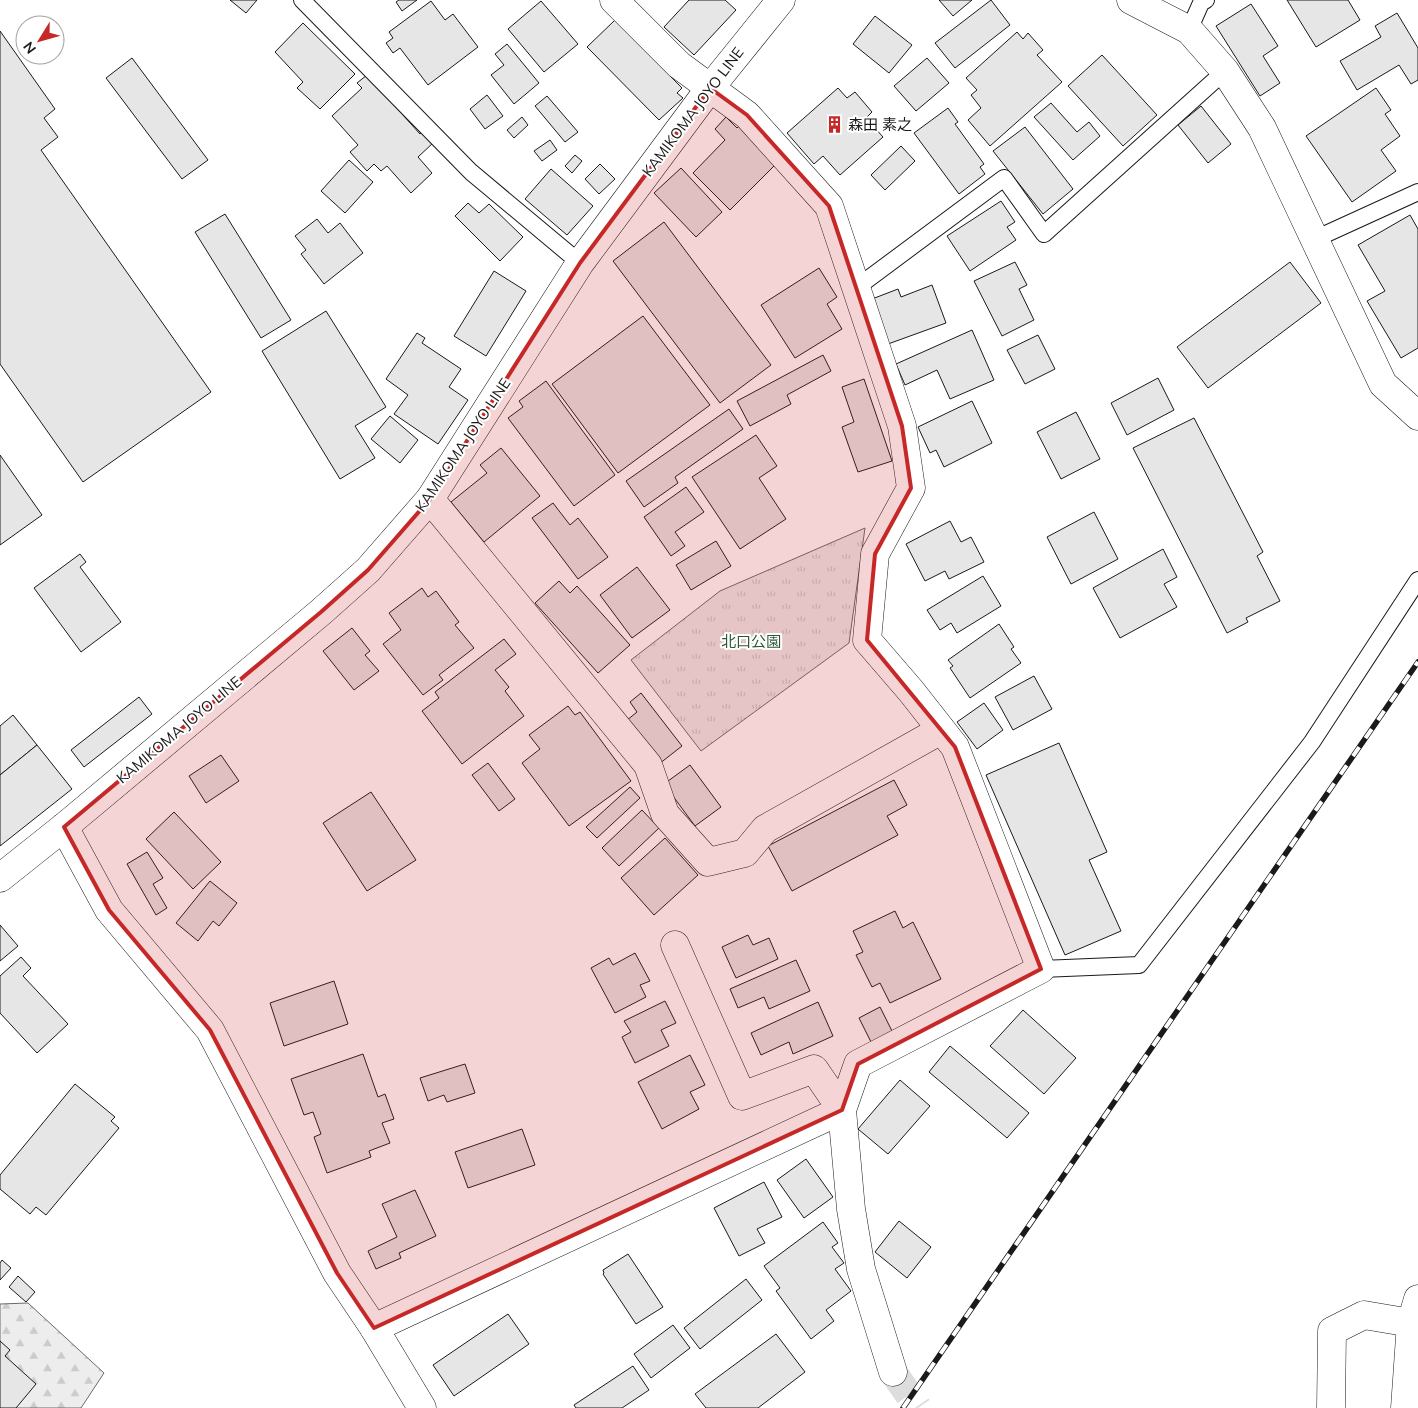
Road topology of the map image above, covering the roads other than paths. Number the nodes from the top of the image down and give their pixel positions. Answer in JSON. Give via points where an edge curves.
{"nodes":[{"id":1,"x":302,"y":0,"type":"edge"},
{"id":2,"x":614,"y":0,"type":"edge"},
{"id":3,"x":781,"y":0,"type":"edge"},
{"id":4,"x":1131,"y":0,"type":"edge"},
{"id":5,"x":1206,"y":0,"type":"edge"},
{"id":6,"x":1188,"y":30,"type":"junction"},
{"id":7,"x":1225,"y":71,"type":"junction"},
{"id":8,"x":710,"y":88,"type":"junction"},
{"id":9,"x":1418,"y":192,"type":"edge"},
{"id":10,"x":1315,"y":239,"type":"junction"},
{"id":11,"x":580,"y":263,"type":"junction"},
{"id":12,"x":856,"y":288,"type":"junction"},
{"id":13,"x":1418,"y":416,"type":"edge"},
{"id":14,"x":430,"y":500,"type":"junction"},
{"id":15,"x":1418,"y":580,"type":"edge"},
{"id":16,"x":941,"y":730,"type":"junction"},
{"id":17,"x":64,"y":827,"type":"junction"},
{"id":18,"x":0,"y":878,"type":"edge"},
{"id":19,"x":674,"y":945,"type":"dead end"},
{"id":20,"x":1041,"y":969,"type":"junction"},
{"id":21,"x":842,"y":1110,"type":"junction"},
{"id":22,"x":1416,"y":1316,"type":"edge"},
{"id":23,"x":374,"y":1328,"type":"junction"},
{"id":24,"x":893,"y":1372,"type":"tunnel mouth"},
{"id":25,"x":422,"y":1408,"type":"edge"},
{"id":26,"x":1331,"y":1408,"type":"edge"},
{"id":27,"x":1405,"y":1408,"type":"edge"}],
"edges":[{"from":1,"to":11,"type":"lane","via":[[471,172]]},
{"from":2,"to":8,"type":"street","via":[[679,65]]},
{"from":3,"to":8,"type":"street","name":"KAMIKOMA JOYO LINE"},
{"from":4,"to":6,"type":"street"},
{"from":5,"to":6,"type":"lane"},
{"from":6,"to":7,"type":"street"},
{"from":7,"to":10,"type":"street","via":[[1262,128]]},
{"from":7,"to":12,"type":"lane","via":[[1044,234],[1004,178]]},
{"from":8,"to":11,"type":"street","name":"KAMIKOMA JOYO LINE"},
{"from":8,"to":12,"type":"street","via":[[747,115],[829,206]]},
{"from":9,"to":10,"type":"lane"},
{"from":10,"to":13,"type":"street","via":[[1383,384]]},
{"from":11,"to":14,"type":"street","name":"KAMIKOMA JOYO LINE"},
{"from":12,"to":16,"type":"street","via":[[902,426],[911,488],[875,554],[867,640]]},
{"from":14,"to":16,"type":"street","via":[[648,765],[665,814],[708,862],[745,853],[765,829]]},
{"from":14,"to":17,"type":"street","name":"KAMIKOMA JOYO LINE","via":[[368,570],[328,606]]},
{"from":15,"to":20,"type":"lane","via":[[1312,742],[1139,965]]},
{"from":16,"to":20,"type":"street","via":[[955,748]]},
{"from":17,"to":18,"type":"street","name":"KAMIKOMA JOYO LINE"},
{"from":17,"to":23,"type":"street","via":[[109,910],[210,1030],[336,1273]]},
{"from":19,"to":21,"type":"street","via":[[742,1096],[814,1070]]},
{"from":20,"to":21,"type":"street","via":[[858,1064]]},
{"from":21,"to":23,"type":"street"},
{"from":21,"to":24,"type":"street","via":[[851,1209],[861,1269]]},
{"from":22,"to":26,"type":"street","via":[[1364,1315],[1332,1331]]},
{"from":22,"to":27,"type":"street"},
{"from":23,"to":25,"type":"street"}]}
